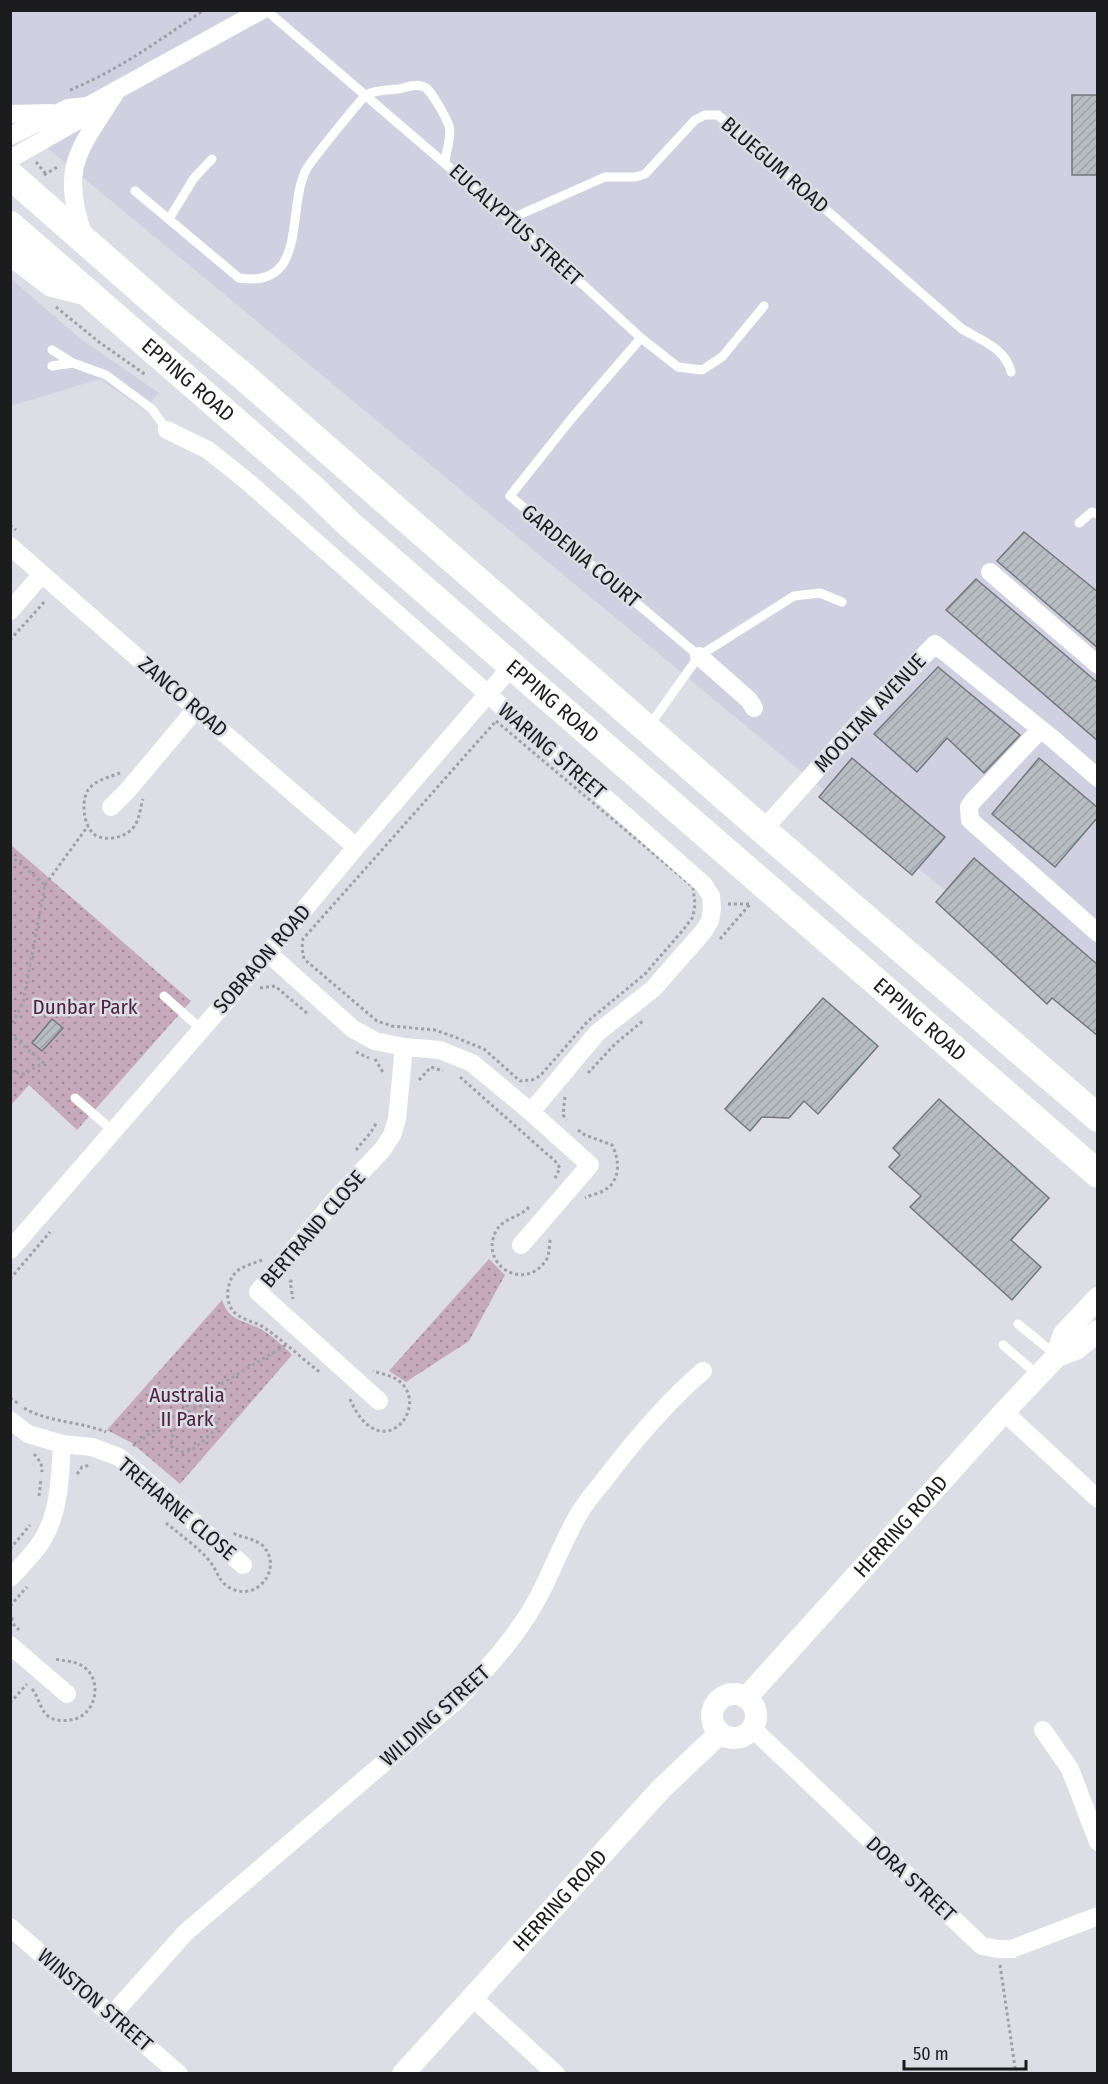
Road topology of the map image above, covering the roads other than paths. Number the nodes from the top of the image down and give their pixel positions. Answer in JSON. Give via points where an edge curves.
{"nodes":[{"id":1,"x":264,"y":10,"type":"edge"},
{"id":2,"x":234,"y":18,"type":"edge"},
{"id":3,"x":117,"y":91,"type":"junction"},
{"id":4,"x":367,"y":95,"type":"junction"},
{"id":5,"x":88,"y":106,"type":"junction"},
{"id":6,"x":57,"y":112,"type":"junction"},
{"id":7,"x":10,"y":114,"type":"edge"},
{"id":8,"x":10,"y":136,"type":"edge"},
{"id":9,"x":10,"y":159,"type":"edge"},
{"id":10,"x":212,"y":159,"type":"dead end"},
{"id":11,"x":445,"y":162,"type":"junction"},
{"id":12,"x":10,"y":175,"type":"edge"},
{"id":13,"x":135,"y":191,"type":"dead end"},
{"id":14,"x":168,"y":219,"type":"junction"},
{"id":15,"x":510,"y":219,"type":"junction"},
{"id":16,"x":10,"y":225,"type":"edge"},
{"id":17,"x":87,"y":243,"type":"junction"},
{"id":18,"x":10,"y":252,"type":"edge"},
{"id":19,"x":88,"y":293,"type":"junction"},
{"id":20,"x":764,"y":306,"type":"dead end"},
{"id":21,"x":641,"y":338,"type":"junction"},
{"id":22,"x":52,"y":350,"type":"dead end"},
{"id":23,"x":73,"y":363,"type":"junction"},
{"id":24,"x":52,"y":366,"type":"dead end"},
{"id":25,"x":1011,"y":372,"type":"dead end"},
{"id":26,"x":167,"y":430,"type":"joint"},
{"id":27,"x":1098,"y":514,"type":"edge"},
{"id":28,"x":1079,"y":523,"type":"dead end"},
{"id":29,"x":10,"y":546,"type":"edge"},
{"id":30,"x":990,"y":572,"type":"dead end"},
{"id":31,"x":42,"y":574,"type":"junction"},
{"id":32,"x":842,"y":602,"type":"dead end"},
{"id":33,"x":10,"y":611,"type":"edge"},
{"id":34,"x":699,"y":656,"type":"junction"},
{"id":35,"x":1098,"y":665,"type":"edge"},
{"id":36,"x":512,"y":666,"type":"junction"},
{"id":37,"x":488,"y":694,"type":"junction"},
{"id":38,"x":754,"y":708,"type":"dead end"},
{"id":39,"x":196,"y":709,"type":"junction"},
{"id":40,"x":647,"y":728,"type":"junction"},
{"id":41,"x":1040,"y":730,"type":"junction"},
{"id":42,"x":1098,"y":778,"type":"edge"},
{"id":43,"x":111,"y":807,"type":"dead end"},
{"id":44,"x":763,"y":830,"type":"junction"},
{"id":45,"x":356,"y":847,"type":"junction"},
{"id":46,"x":1098,"y":933,"type":"edge"},
{"id":47,"x":268,"y":954,"type":"junction"},
{"id":48,"x":164,"y":996,"type":"dead end"},
{"id":49,"x":201,"y":1029,"type":"junction"},
{"id":50,"x":404,"y":1047,"type":"junction"},
{"id":51,"x":75,"y":1098,"type":"dead end"},
{"id":52,"x":531,"y":1112,"type":"junction"},
{"id":53,"x":1096,"y":1115,"type":"edge"},
{"id":54,"x":113,"y":1131,"type":"junction"},
{"id":55,"x":1098,"y":1174,"type":"edge"},
{"id":56,"x":521,"y":1245,"type":"dead end"},
{"id":57,"x":10,"y":1250,"type":"edge"},
{"id":58,"x":1098,"y":1298,"type":"edge"},
{"id":59,"x":1018,"y":1324,"type":"dead end"},
{"id":60,"x":1098,"y":1331,"type":"edge"},
{"id":61,"x":1003,"y":1345,"type":"dead end"},
{"id":62,"x":1057,"y":1356,"type":"junction"},
{"id":63,"x":703,"y":1371,"type":"dead end"},
{"id":64,"x":1038,"y":1375,"type":"junction"},
{"id":65,"x":380,"y":1401,"type":"dead end"},
{"id":66,"x":1004,"y":1412,"type":"junction"},
{"id":67,"x":10,"y":1420,"type":"edge"},
{"id":68,"x":62,"y":1444,"type":"junction"},
{"id":69,"x":1098,"y":1499,"type":"edge"},
{"id":70,"x":243,"y":1565,"type":"dead end"},
{"id":71,"x":10,"y":1578,"type":"edge"},
{"id":72,"x":10,"y":1645,"type":"edge"},
{"id":73,"x":67,"y":1694,"type":"dead end"},
{"id":74,"x":746,"y":1698,"type":"junction"},
{"id":75,"x":752,"y":1728,"type":"junction"},
{"id":76,"x":1043,"y":1730,"type":"dead end"},
{"id":77,"x":720,"y":1733,"type":"junction"},
{"id":78,"x":1098,"y":1842,"type":"edge"},
{"id":79,"x":1098,"y":1916,"type":"edge"},
{"id":80,"x":10,"y":1927,"type":"edge"},
{"id":81,"x":473,"y":1998,"type":"junction"},
{"id":82,"x":112,"y":2015,"type":"junction"},
{"id":83,"x":179,"y":2073,"type":"edge"},
{"id":84,"x":403,"y":2073,"type":"edge"},
{"id":85,"x":556,"y":2073,"type":"edge"}],
"edges":[{"from":1,"to":2,"type":"street"},
{"from":1,"to":4,"type":"lane","name":"EUCALYPTUS STREET"},
{"from":2,"to":3,"type":"street"},
{"from":3,"to":5,"type":"street"},
{"from":3,"to":17,"type":"street","via":[[82,145],[75,164],[73,201]]},
{"from":4,"to":11,"type":"lane","name":"EUCALYPTUS STREET"},
{"from":4,"to":11,"type":"lane","via":[[417,85],[428,89],[450,127]]},
{"from":4,"to":14,"type":"lane","via":[[306,169],[292,247],[271,276],[239,278]]},
{"from":5,"to":6,"type":"street"},
{"from":5,"to":9,"type":"street","via":[[77,121]]},
{"from":6,"to":7,"type":"street"},
{"from":6,"to":8,"type":"street"},
{"from":10,"to":14,"type":"lane","via":[[194,178]]},
{"from":11,"to":15,"type":"lane","name":"EUCALYPTUS STREET"},
{"from":12,"to":17,"type":"main road","name":"EPPING ROAD"},
{"from":13,"to":14,"type":"lane"},
{"from":15,"to":21,"type":"lane","name":"EUCALYPTUS STREET"},
{"from":15,"to":25,"type":"lane","name":"BLUEGUM ROAD","via":[[605,177],[645,174],[695,120],[718,115],[962,329],[999,351]]},
{"from":16,"to":19,"type":"main road","name":"EPPING ROAD"},
{"from":17,"to":40,"type":"main road","name":"EPPING ROAD"},
{"from":18,"to":19,"type":"main road","via":[[52,284]]},
{"from":19,"to":36,"type":"main road","name":"EPPING ROAD"},
{"from":20,"to":21,"type":"lane","name":"EUCALYPTUS STREET","via":[[722,357],[702,370],[678,367]]},
{"from":21,"to":34,"type":"lane","name":"GARDENIA COURT","via":[[510,496]]},
{"from":22,"to":23,"type":"lane"},
{"from":23,"to":24,"type":"lane"},
{"from":23,"to":26,"type":"lane","via":[[106,375],[152,409]]},
{"from":26,"to":37,"type":"street","name":"WARING STREET","via":[[224,462]]},
{"from":27,"to":28,"type":"lane","via":[[1092,512]]},
{"from":29,"to":31,"type":"street","name":"ZANCO ROAD"},
{"from":30,"to":35,"type":"street"},
{"from":31,"to":33,"type":"street"},
{"from":31,"to":39,"type":"street","name":"ZANCO ROAD"},
{"from":32,"to":34,"type":"lane","via":[[820,593],[794,596]]},
{"from":34,"to":38,"type":"street"},
{"from":34,"to":40,"type":"lane"},
{"from":36,"to":37,"type":"street","name":"SOBRAON ROAD"},
{"from":36,"to":55,"type":"main road","name":"EPPING ROAD"},
{"from":37,"to":45,"type":"street","name":"SOBRAON ROAD"},
{"from":37,"to":52,"type":"street","name":"WARING STREET","via":[[704,885],[711,896],[710,921],[689,948],[653,989],[597,1033]]},
{"from":39,"to":43,"type":"street"},
{"from":39,"to":45,"type":"street","name":"ZANCO ROAD"},
{"from":40,"to":44,"type":"main road","name":"EPPING ROAD"},
{"from":41,"to":42,"type":"street","name":"MOOLTAN AVENUE"},
{"from":41,"to":44,"type":"street","name":"MOOLTAN AVENUE","via":[[935,644]]},
{"from":41,"to":46,"type":"street","via":[[973,801],[969,807],[970,820]]},
{"from":44,"to":53,"type":"main road","name":"EPPING ROAD"},
{"from":45,"to":47,"type":"street","name":"SOBRAON ROAD"},
{"from":47,"to":49,"type":"street","name":"SOBRAON ROAD"},
{"from":47,"to":50,"type":"street","via":[[353,1029],[375,1041]]},
{"from":48,"to":49,"type":"lane"},
{"from":49,"to":54,"type":"street","name":"SOBRAON ROAD"},
{"from":50,"to":52,"type":"street","via":[[440,1050],[472,1063]]},
{"from":50,"to":65,"type":"street","name":"BERTRAND CLOSE","via":[[392,1135],[258,1292]]},
{"from":51,"to":54,"type":"lane"},
{"from":52,"to":56,"type":"street","via":[[590,1165]]},
{"from":54,"to":57,"type":"street","name":"SOBRAON ROAD"},
{"from":58,"to":62,"type":"street","name":"HERRING ROAD","via":[[1064,1334]]},
{"from":59,"to":62,"type":"lane"},
{"from":60,"to":62,"type":"street","name":"HERRING ROAD","via":[[1076,1349]]},
{"from":61,"to":64,"type":"lane"},
{"from":62,"to":64,"type":"street","name":"HERRING ROAD"},
{"from":63,"to":82,"type":"street","name":"WILDING STREET","via":[[673,1397],[636,1439],[581,1511],[518,1632],[491,1666],[456,1701],[185,1933]]},
{"from":64,"to":66,"type":"street","name":"HERRING ROAD"},
{"from":66,"to":69,"type":"street"},
{"from":66,"to":74,"type":"street","name":"HERRING ROAD"},
{"from":67,"to":68,"type":"street","name":"TREHARNE CLOSE","via":[[28,1434]]},
{"from":68,"to":70,"type":"street","name":"TREHARNE CLOSE","via":[[92,1447],[119,1457]]},
{"from":68,"to":71,"type":"street","via":[[54,1515],[44,1539]]},
{"from":72,"to":73,"type":"street"},
{"from":74,"to":75,"type":"street","via":[[755,1715]]},
{"from":74,"to":77,"type":"street","via":[[739,1694],[724,1696],[714,1706],[712,1721]]},
{"from":75,"to":77,"type":"street","via":[[741,1736]]},
{"from":75,"to":79,"type":"street","name":"DORA STREET","via":[[982,1946],[1012,1949]]},
{"from":76,"to":78,"type":"street","via":[[1070,1769]]},
{"from":77,"to":81,"type":"street","name":"HERRING ROAD","via":[[661,1790]]},
{"from":80,"to":82,"type":"street","name":"WINSTON STREET"},
{"from":81,"to":84,"type":"street","name":"HERRING ROAD"},
{"from":81,"to":85,"type":"street"},
{"from":82,"to":83,"type":"street","name":"WINSTON STREET"}]}
